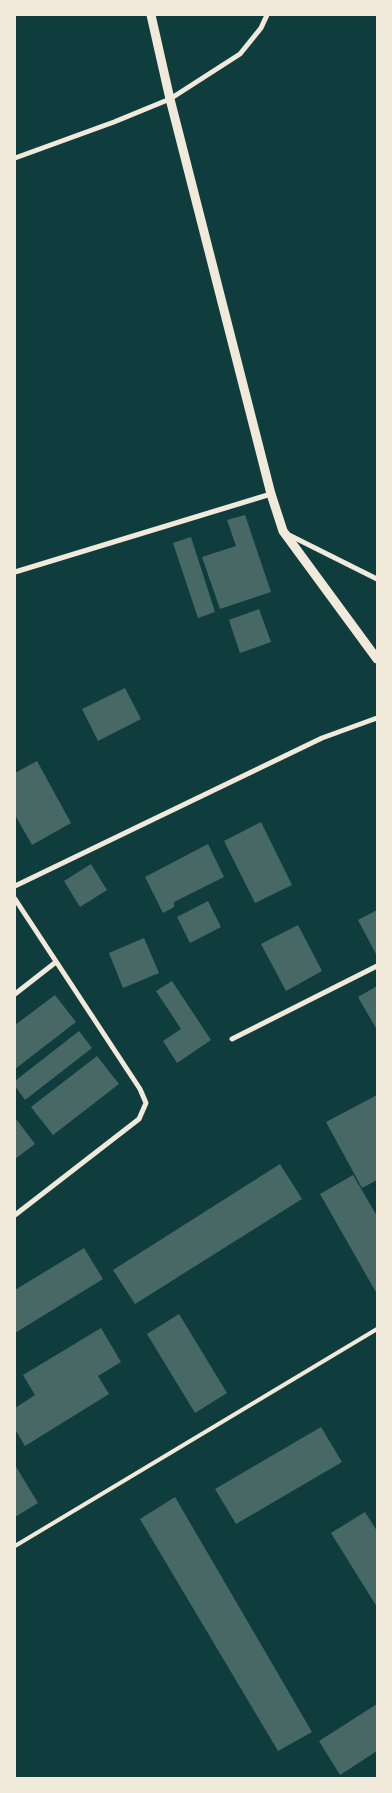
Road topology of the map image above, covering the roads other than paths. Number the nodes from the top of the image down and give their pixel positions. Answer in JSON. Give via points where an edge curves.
{"nodes":[{"id":1,"x":151,"y":15,"type":"edge"},
{"id":2,"x":267,"y":15,"type":"edge"},
{"id":3,"x":170,"y":99,"type":"junction"},
{"id":4,"x":15,"y":158,"type":"edge"},
{"id":5,"x":271,"y":494,"type":"junction"},
{"id":6,"x":283,"y":531,"type":"junction"},
{"id":7,"x":15,"y":572,"type":"edge"},
{"id":8,"x":377,"y":579,"type":"edge"},
{"id":9,"x":377,"y":659,"type":"edge"},
{"id":10,"x":377,"y":718,"type":"edge"},
{"id":11,"x":15,"y":886,"type":"edge"},
{"id":12,"x":15,"y":899,"type":"edge"},
{"id":13,"x":56,"y":962,"type":"junction"},
{"id":14,"x":377,"y":966,"type":"edge"},
{"id":15,"x":15,"y":994,"type":"edge"},
{"id":16,"x":232,"y":1039,"type":"dead end"},
{"id":17,"x":15,"y":1215,"type":"edge"},
{"id":18,"x":377,"y":1329,"type":"edge"},
{"id":19,"x":15,"y":1546,"type":"edge"}],
"edges":[{"from":1,"to":3,"type":"street"},
{"from":2,"to":3,"type":"street","via":[[240,54]]},
{"from":3,"to":4,"type":"street"},
{"from":3,"to":5,"type":"street"},
{"from":5,"to":6,"type":"street"},
{"from":5,"to":7,"type":"street"},
{"from":6,"to":8,"type":"street"},
{"from":6,"to":9,"type":"street"},
{"from":10,"to":11,"type":"street","via":[[322,738]]},
{"from":12,"to":13,"type":"street"},
{"from":13,"to":15,"type":"street"},
{"from":13,"to":17,"type":"street","via":[[146,1103],[139,1119]]},
{"from":14,"to":16,"type":"street"},
{"from":18,"to":19,"type":"lane"}]}
